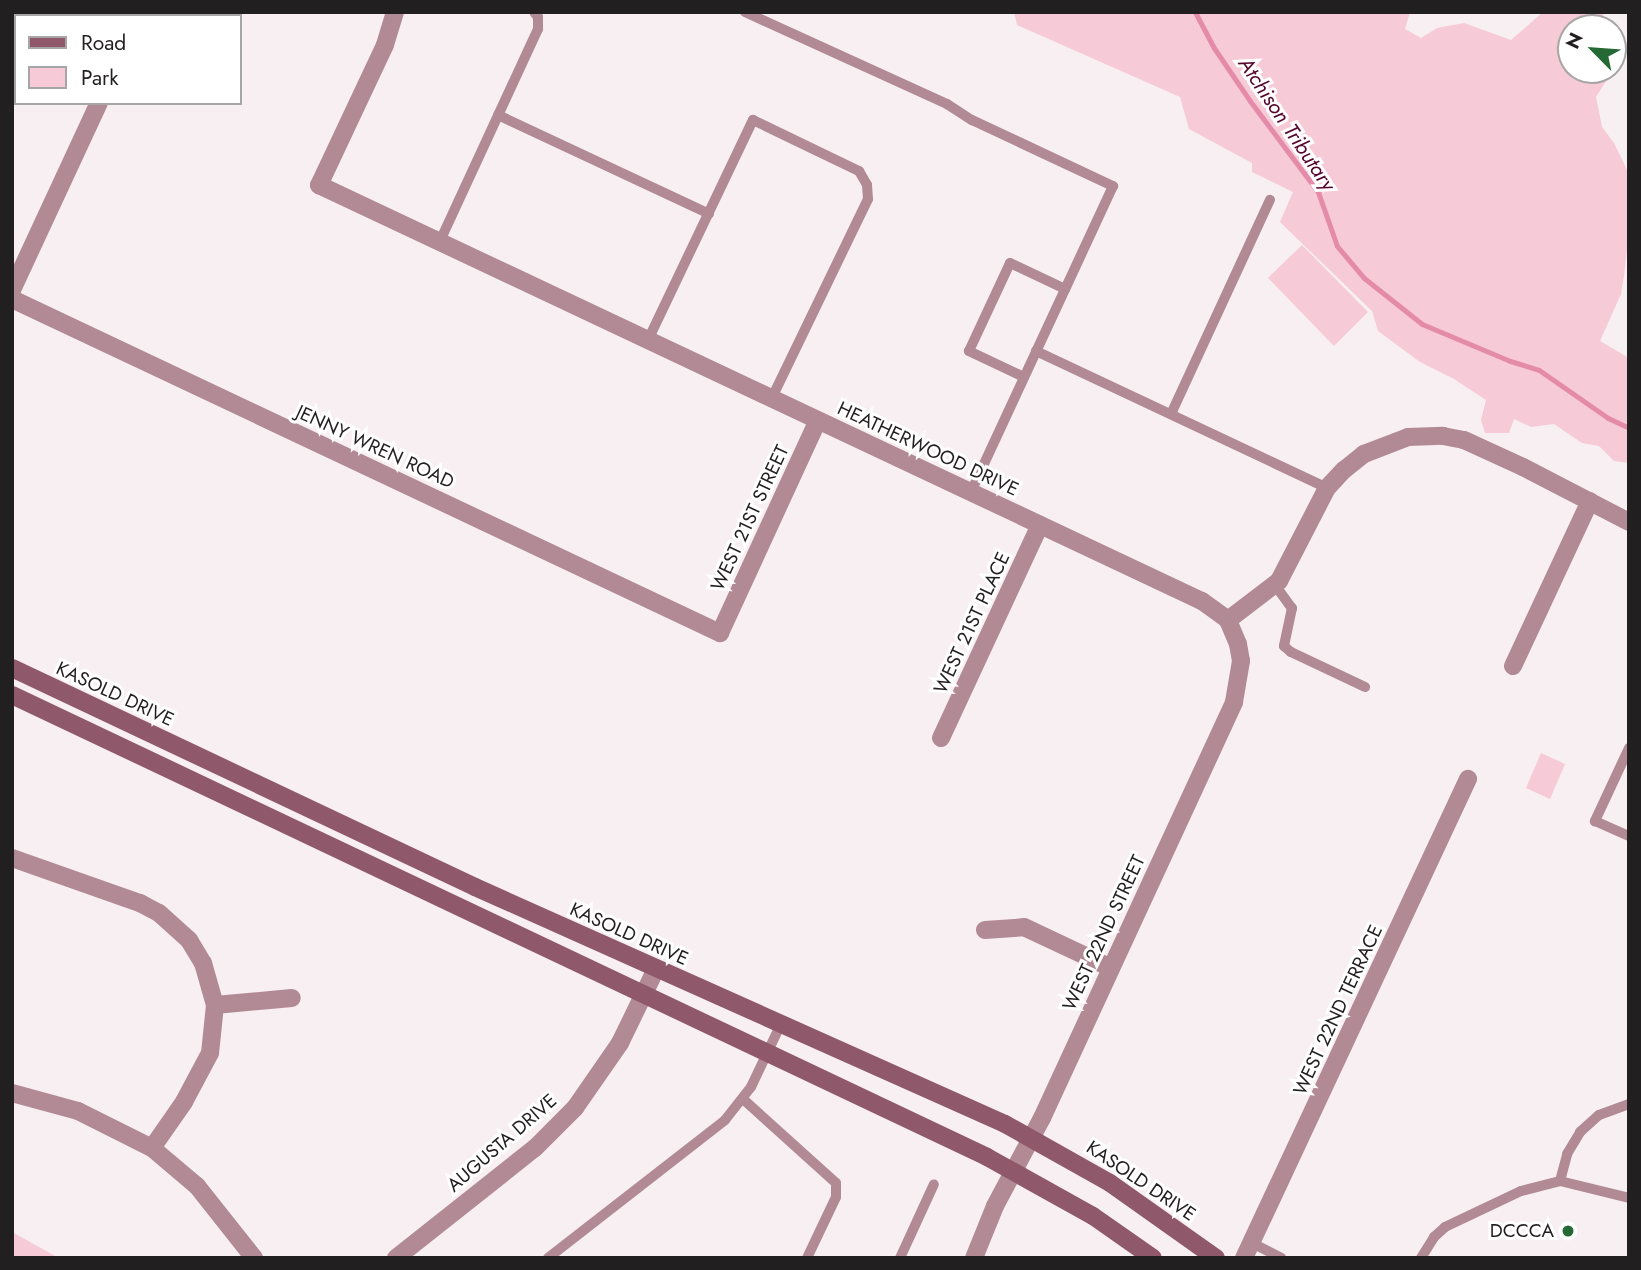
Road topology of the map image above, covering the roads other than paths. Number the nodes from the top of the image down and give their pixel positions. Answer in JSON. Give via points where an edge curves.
{"nodes":[{"id":1,"x":395,"y":12,"type":"edge"},
{"id":2,"x":534,"y":12,"type":"edge"},
{"id":3,"x":745,"y":12,"type":"edge"},
{"id":4,"x":98,"y":105,"type":"edge"},
{"id":5,"x":498,"y":115,"type":"junction"},
{"id":6,"x":1270,"y":200,"type":"dead end"},
{"id":7,"x":709,"y":214,"type":"junction"},
{"id":8,"x":440,"y":241,"type":"junction"},
{"id":9,"x":1065,"y":289,"type":"junction"},
{"id":10,"x":12,"y":290,"type":"edge"},
{"id":11,"x":12,"y":299,"type":"edge"},
{"id":12,"x":648,"y":340,"type":"junction"},
{"id":13,"x":1037,"y":351,"type":"junction"},
{"id":14,"x":1024,"y":377,"type":"junction"},
{"id":15,"x":772,"y":398,"type":"junction"},
{"id":16,"x":1171,"y":414,"type":"junction"},
{"id":17,"x":818,"y":420,"type":"junction"},
{"id":18,"x":1327,"y":488,"type":"junction"},
{"id":19,"x":971,"y":492,"type":"junction"},
{"id":20,"x":1590,"y":501,"type":"junction"},
{"id":21,"x":1629,"y":523,"type":"edge"},
{"id":22,"x":1040,"y":525,"type":"junction"},
{"id":23,"x":1275,"y":585,"type":"junction"},
{"id":24,"x":1228,"y":620,"type":"junction"},
{"id":25,"x":720,"y":633,"type":"joint"},
{"id":26,"x":1513,"y":666,"type":"dead end"},
{"id":27,"x":12,"y":668,"type":"edge"},
{"id":28,"x":1365,"y":687,"type":"dead end"},
{"id":29,"x":12,"y":695,"type":"edge"},
{"id":30,"x":941,"y":738,"type":"dead end"},
{"id":31,"x":1629,"y":748,"type":"edge"},
{"id":32,"x":1468,"y":779,"type":"dead end"},
{"id":33,"x":1629,"y":836,"type":"edge"},
{"id":34,"x":12,"y":859,"type":"edge"},
{"id":35,"x":985,"y":930,"type":"dead end"},
{"id":36,"x":1111,"y":968,"type":"junction"},
{"id":37,"x":656,"y":969,"type":"junction"},
{"id":38,"x":644,"y":994,"type":"junction"},
{"id":39,"x":292,"y":998,"type":"dead end"},
{"id":40,"x":215,"y":1005,"type":"junction"},
{"id":41,"x":780,"y":1026,"type":"junction"},
{"id":42,"x":767,"y":1053,"type":"junction"},
{"id":43,"x":12,"y":1093,"type":"edge"},
{"id":44,"x":743,"y":1099,"type":"junction"},
{"id":45,"x":1629,"y":1104,"type":"edge"},
{"id":46,"x":1031,"y":1138,"type":"junction"},
{"id":47,"x":152,"y":1148,"type":"junction"},
{"id":48,"x":1013,"y":1171,"type":"junction"},
{"id":49,"x":1560,"y":1181,"type":"junction"},
{"id":50,"x":934,"y":1184,"type":"dead end"},
{"id":51,"x":1629,"y":1198,"type":"edge"},
{"id":52,"x":1248,"y":1250,"type":"edge"},
{"id":53,"x":254,"y":1258,"type":"edge"},
{"id":54,"x":396,"y":1258,"type":"edge"},
{"id":55,"x":548,"y":1258,"type":"edge"},
{"id":56,"x":807,"y":1258,"type":"edge"},
{"id":57,"x":900,"y":1258,"type":"edge"},
{"id":58,"x":974,"y":1258,"type":"edge"},
{"id":59,"x":1153,"y":1258,"type":"edge"},
{"id":60,"x":1216,"y":1258,"type":"edge"},
{"id":61,"x":1281,"y":1258,"type":"edge"},
{"id":62,"x":1422,"y":1258,"type":"edge"}],
"edges":[{"from":1,"to":8,"type":"street","name":"HEATHERWOOD DRIVE","via":[[385,45],[319,185]]},
{"from":2,"to":5,"type":"lane","via":[[538,29]]},
{"from":3,"to":9,"type":"lane","via":[[1113,186]]},
{"from":4,"to":10,"type":"street"},
{"from":5,"to":7,"type":"lane"},
{"from":5,"to":8,"type":"lane"},
{"from":6,"to":16,"type":"lane"},
{"from":7,"to":12,"type":"lane"},
{"from":7,"to":15,"type":"lane","via":[[753,120],[859,170],[867,185],[868,199]]},
{"from":8,"to":12,"type":"street","name":"HEATHERWOOD DRIVE"},
{"from":9,"to":13,"type":"lane"},
{"from":9,"to":14,"type":"lane","via":[[1010,263],[969,351]]},
{"from":11,"to":25,"type":"street","name":"JENNY WREN ROAD"},
{"from":12,"to":15,"type":"street","name":"HEATHERWOOD DRIVE"},
{"from":13,"to":14,"type":"lane"},
{"from":13,"to":16,"type":"lane"},
{"from":14,"to":19,"type":"lane"},
{"from":15,"to":17,"type":"street","name":"HEATHERWOOD DRIVE"},
{"from":16,"to":18,"type":"lane"},
{"from":17,"to":19,"type":"street","name":"HEATHERWOOD DRIVE"},
{"from":17,"to":25,"type":"street","name":"WEST 21ST STREET"},
{"from":18,"to":20,"type":"street","via":[[1364,454],[1386,443],[1443,436],[1488,450]]},
{"from":18,"to":23,"type":"street"},
{"from":19,"to":22,"type":"street","name":"HEATHERWOOD DRIVE"},
{"from":20,"to":21,"type":"street"},
{"from":20,"to":26,"type":"street"},
{"from":22,"to":24,"type":"street","name":"HEATHERWOOD DRIVE","via":[[1202,601]]},
{"from":22,"to":30,"type":"street","name":"WEST 21ST PLACE"},
{"from":23,"to":24,"type":"street"},
{"from":23,"to":28,"type":"lane","via":[[1292,608],[1284,646]]},
{"from":24,"to":36,"type":"street","name":"WEST 22ND STREET","via":[[1241,661],[1234,702]]},
{"from":27,"to":37,"type":"main road","name":"KASOLD DRIVE"},
{"from":29,"to":38,"type":"main road"},
{"from":31,"to":33,"type":"lane","via":[[1595,821]]},
{"from":32,"to":52,"type":"street","name":"WEST 22ND TERRACE"},
{"from":34,"to":40,"type":"street","via":[[159,913],[188,940],[203,963]]},
{"from":35,"to":36,"type":"street","via":[[1024,928]]},
{"from":36,"to":46,"type":"street","name":"WEST 22ND STREET"},
{"from":37,"to":38,"type":"street","name":"AUGUSTA DRIVE"},
{"from":37,"to":41,"type":"main road","name":"KASOLD DRIVE"},
{"from":38,"to":42,"type":"main road"},
{"from":38,"to":54,"type":"street","name":"AUGUSTA DRIVE","via":[[620,1043],[575,1108],[535,1148]]},
{"from":39,"to":40,"type":"street"},
{"from":40,"to":47,"type":"street","via":[[210,1053]]},
{"from":41,"to":42,"type":"lane"},
{"from":41,"to":46,"type":"main road","name":"KASOLD DRIVE"},
{"from":42,"to":44,"type":"lane"},
{"from":42,"to":48,"type":"main road"},
{"from":43,"to":47,"type":"street","via":[[78,1111]]},
{"from":44,"to":55,"type":"lane","via":[[724,1120]]},
{"from":44,"to":56,"type":"lane","via":[[836,1183],[836,1197]]},
{"from":45,"to":49,"type":"lane","via":[[1599,1115],[1580,1132],[1567,1154]]},
{"from":46,"to":48,"type":"street","name":"WEST 22ND STREET"},
{"from":46,"to":60,"type":"main road","name":"KASOLD DRIVE","via":[[1110,1183]]},
{"from":47,"to":53,"type":"street","via":[[197,1186]]},
{"from":48,"to":58,"type":"street","name":"WEST 22ND STREET"},
{"from":48,"to":59,"type":"main road","via":[[1093,1216]]},
{"from":49,"to":51,"type":"lane"},
{"from":49,"to":62,"type":"lane","via":[[1521,1191],[1457,1220],[1434,1237]]},
{"from":50,"to":57,"type":"lane"},
{"from":52,"to":61,"type":"lane"}]}
